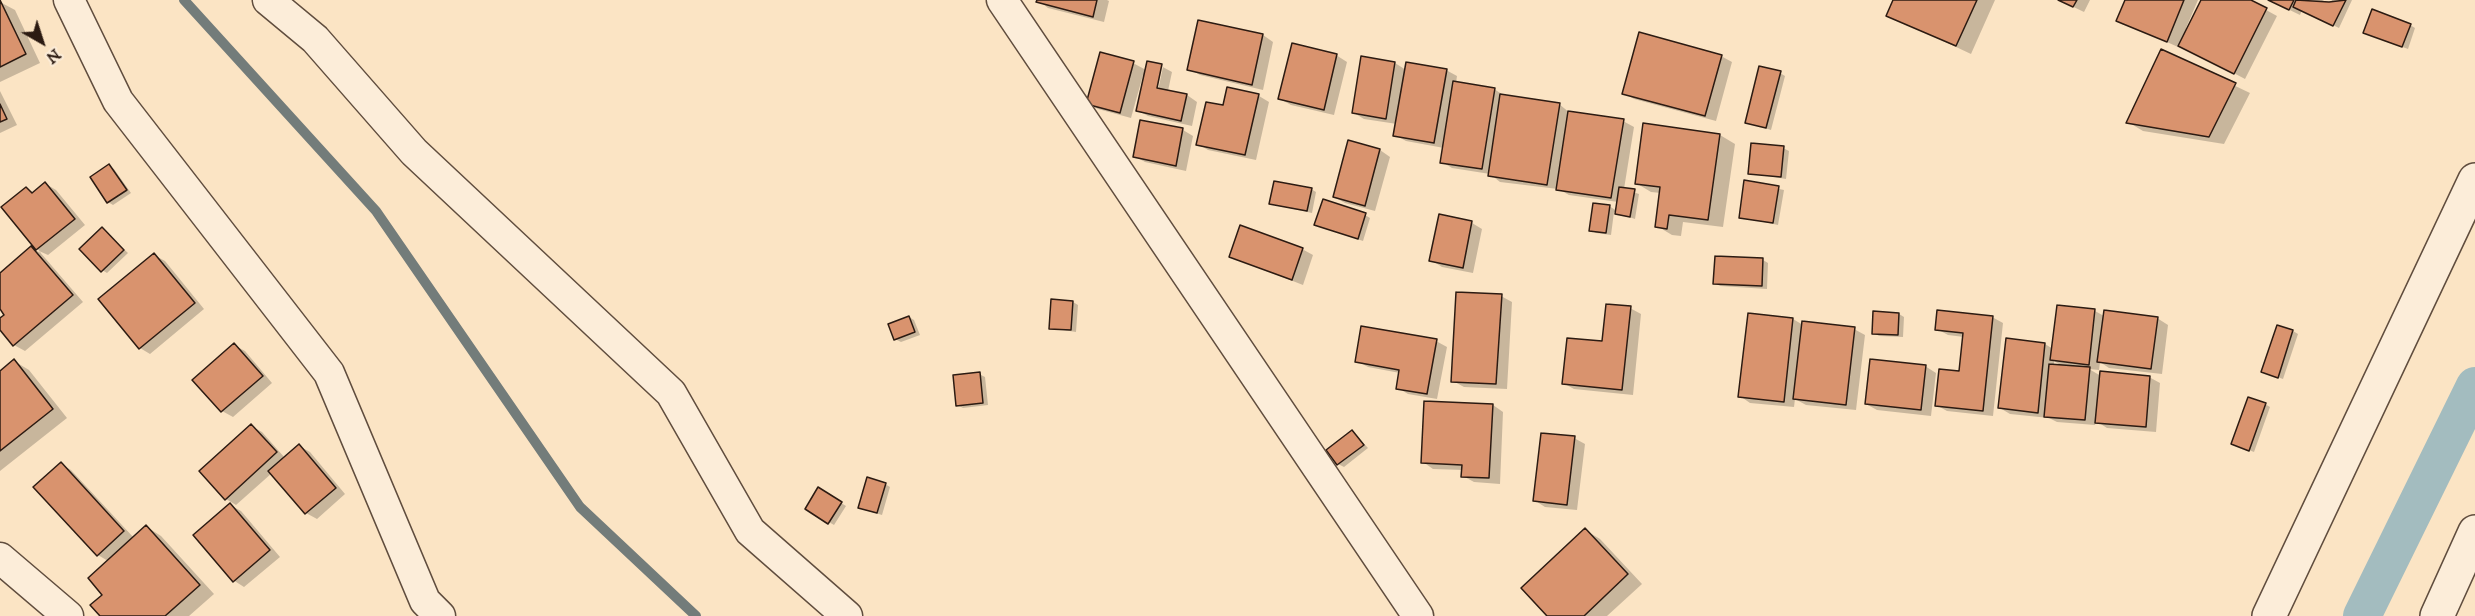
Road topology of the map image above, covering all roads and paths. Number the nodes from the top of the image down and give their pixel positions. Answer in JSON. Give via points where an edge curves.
{"nodes":[{"id":1,"x":69,"y":0,"type":"edge"},
{"id":2,"x":268,"y":0,"type":"edge"},
{"id":3,"x":1002,"y":0,"type":"edge"},
{"id":4,"x":2475,"y":180,"type":"edge"},
{"id":5,"x":2473,"y":543,"type":"edge"},
{"id":6,"x":0,"y":558,"type":"edge"},
{"id":7,"x":68,"y":616,"type":"edge"},
{"id":8,"x":440,"y":616,"type":"edge"},
{"id":9,"x":847,"y":616,"type":"edge"},
{"id":10,"x":1418,"y":616,"type":"edge"},
{"id":11,"x":2269,"y":616,"type":"edge"},
{"id":12,"x":2437,"y":616,"type":"edge"}],
"edges":[{"from":1,"to":8,"type":"street","via":[[118,101],[329,373],[425,601]]},
{"from":2,"to":9,"type":"street","via":[[315,39],[414,152],[671,393],[750,531]]},
{"from":3,"to":10,"type":"street"},
{"from":4,"to":11,"type":"street"},
{"from":5,"to":12,"type":"street"},
{"from":6,"to":7,"type":"street"}]}
